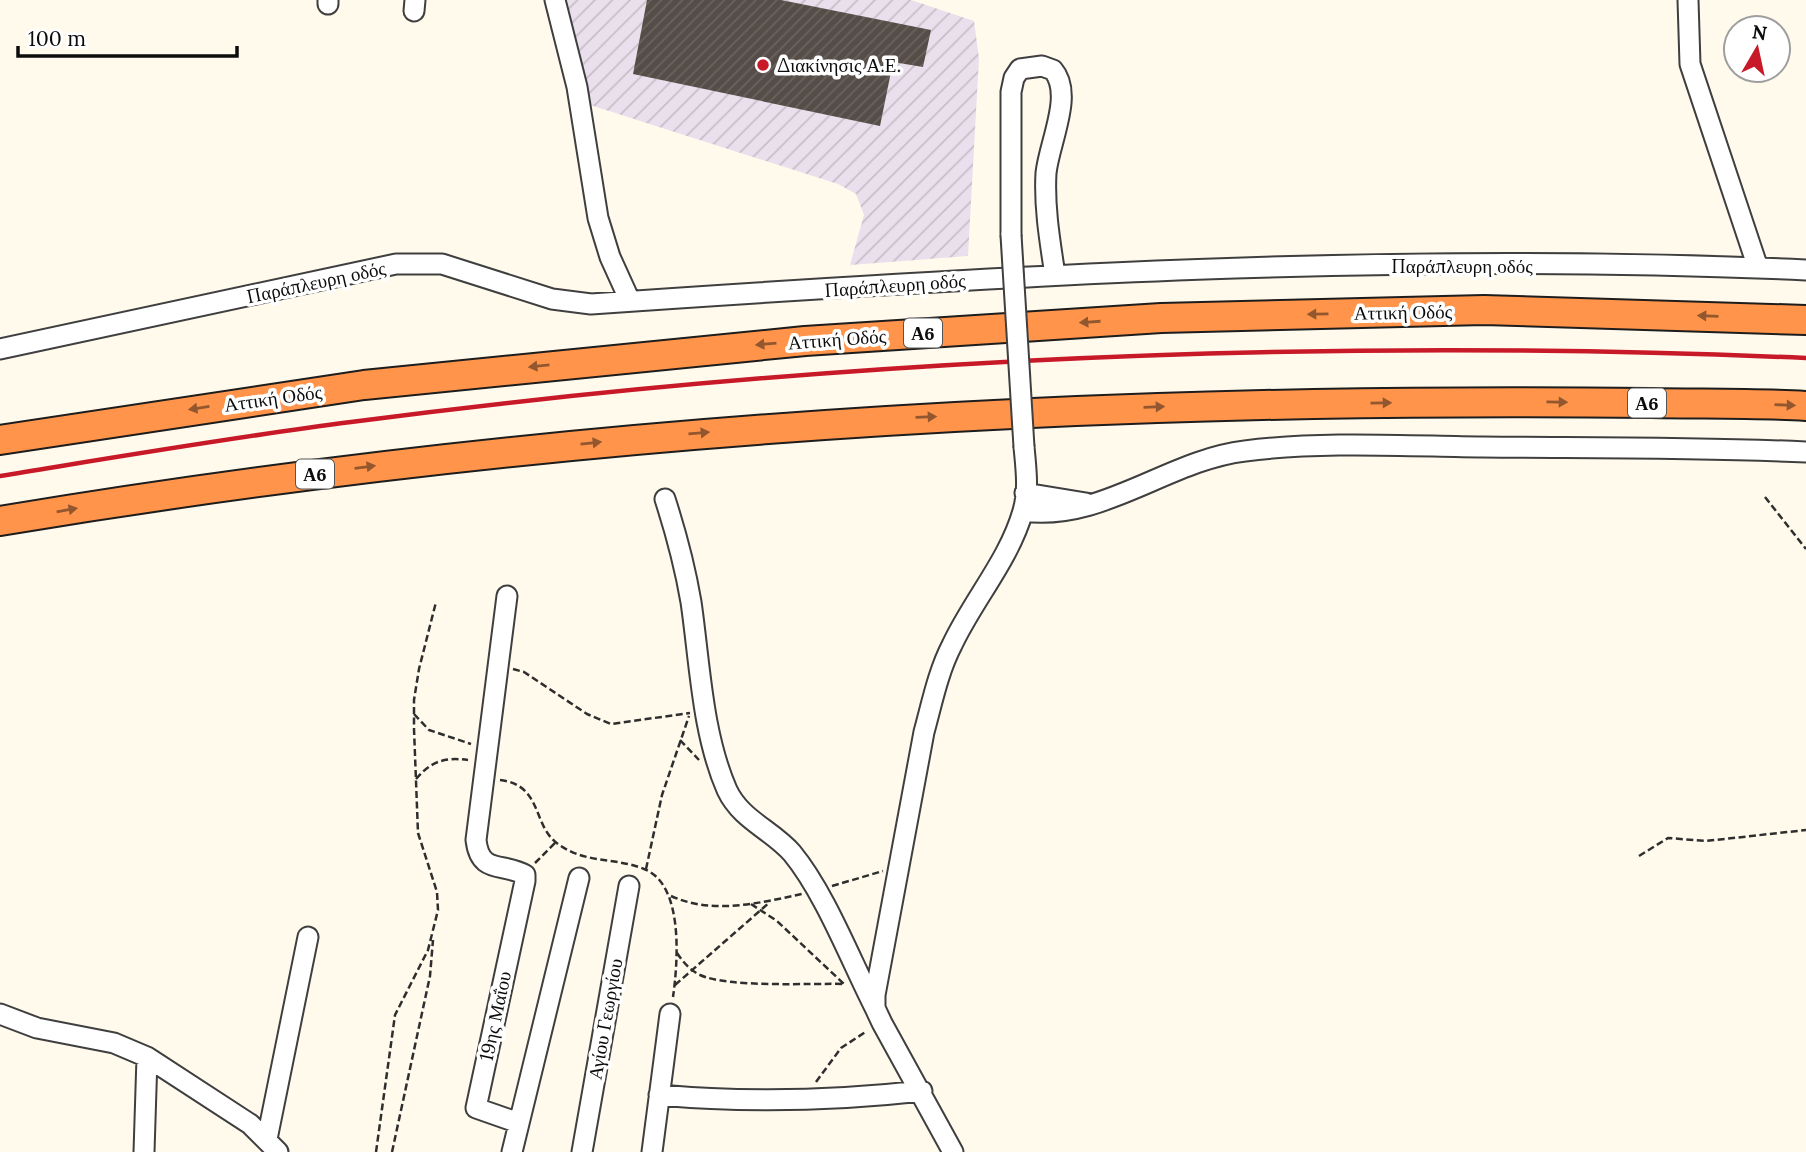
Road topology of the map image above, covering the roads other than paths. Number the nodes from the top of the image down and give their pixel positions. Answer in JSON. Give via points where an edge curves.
{"nodes":[{"id":1,"x":555,"y":0,"type":"edge"},
{"id":2,"x":1688,"y":0,"type":"edge"},
{"id":3,"x":1758,"y":268,"type":"junction"},
{"id":4,"x":1806,"y":270,"type":"edge"},
{"id":5,"x":1055,"y":275,"type":"junction"},
{"id":6,"x":630,"y":302,"type":"junction"},
{"id":7,"x":1806,"y":320,"type":"edge"},
{"id":8,"x":0,"y":349,"type":"edge"},
{"id":9,"x":1806,"y":406,"type":"edge"},
{"id":10,"x":0,"y":440,"type":"edge"},
{"id":11,"x":1806,"y":452,"type":"edge"},
{"id":12,"x":665,"y":499,"type":"dead end"},
{"id":13,"x":1024,"y":502,"type":"junction"},
{"id":14,"x":0,"y":521,"type":"edge"},
{"id":15,"x":507,"y":596,"type":"dead end"},
{"id":16,"x":579,"y":878,"type":"dead end"},
{"id":17,"x":629,"y":886,"type":"dead end"},
{"id":18,"x":308,"y":937,"type":"dead end"},
{"id":19,"x":875,"y":1008,"type":"junction"},
{"id":20,"x":0,"y":1014,"type":"edge"},
{"id":21,"x":670,"y":1014,"type":"road end"},
{"id":22,"x":146,"y":1057,"type":"junction"},
{"id":23,"x":922,"y":1091,"type":"junction"},
{"id":24,"x":659,"y":1095,"type":"junction"},
{"id":25,"x":519,"y":1123,"type":"junction"},
{"id":26,"x":272,"y":1145,"type":"edge"},
{"id":27,"x":144,"y":1152,"type":"edge"},
{"id":28,"x":512,"y":1152,"type":"edge"},
{"id":29,"x":582,"y":1152,"type":"edge"},
{"id":30,"x":652,"y":1152,"type":"edge"},
{"id":31,"x":953,"y":1152,"type":"edge"}],
"edges":[{"from":1,"to":6,"type":"street","via":[[577,87],[598,218]]},
{"from":2,"to":3,"type":"street","via":[[1690,64]]},
{"from":3,"to":4,"type":"street","name":"Παράπλευρη οδός"},
{"from":3,"to":5,"type":"street","name":"Παράπλευρη οδός","via":[[1473,264]]},
{"from":5,"to":6,"type":"street","name":"Παράπλευρη οδός"},
{"from":5,"to":13,"type":"street","bridge":true,"via":[[1046,176],[1063,89],[1053,70],[1042,66],[1020,69],[1012,92],[1011,235]]},
{"from":6,"to":8,"type":"street","name":"Παράπλευρη οδός","via":[[552,299],[442,264],[396,264]]},
{"from":7,"to":10,"type":"highway","name":"Αττική Οδός","number":"Α6","one_way":true,"via":[[1457,310],[1161,318],[805,341],[364,385]]},
{"from":14,"to":9,"type":"highway","number":"Α6","one_way":true,"via":[[374,466],[871,419],[1157,407],[1461,402]]},
{"from":11,"to":13,"type":"street","via":[[1384,446],[1245,450],[1190,463],[1089,503]]},
{"from":12,"to":19,"type":"street","via":[[683,562],[699,712],[733,801],[791,853],[815,891],[853,984]]},
{"from":13,"to":19,"type":"street","via":[[1006,550],[943,665],[924,732]]},
{"from":15,"to":25,"type":"street","name":"19ης Μαΐου","via":[[477,852],[495,867],[525,878],[476,1108]]},
{"from":16,"to":25,"type":"street"},
{"from":17,"to":29,"type":"street","name":"Αγίου Γεωργίου"},
{"from":18,"to":26,"type":"street"},
{"from":19,"to":23,"type":"street"},
{"from":20,"to":22,"type":"street","via":[[37,1028],[114,1043]]},
{"from":21,"to":24,"type":"street"},
{"from":22,"to":26,"type":"street","via":[[250,1124]]},
{"from":22,"to":27,"type":"street"},
{"from":23,"to":24,"type":"street","via":[[746,1102]]},
{"from":23,"to":31,"type":"street"},
{"from":24,"to":30,"type":"street"},
{"from":25,"to":28,"type":"street"}]}
